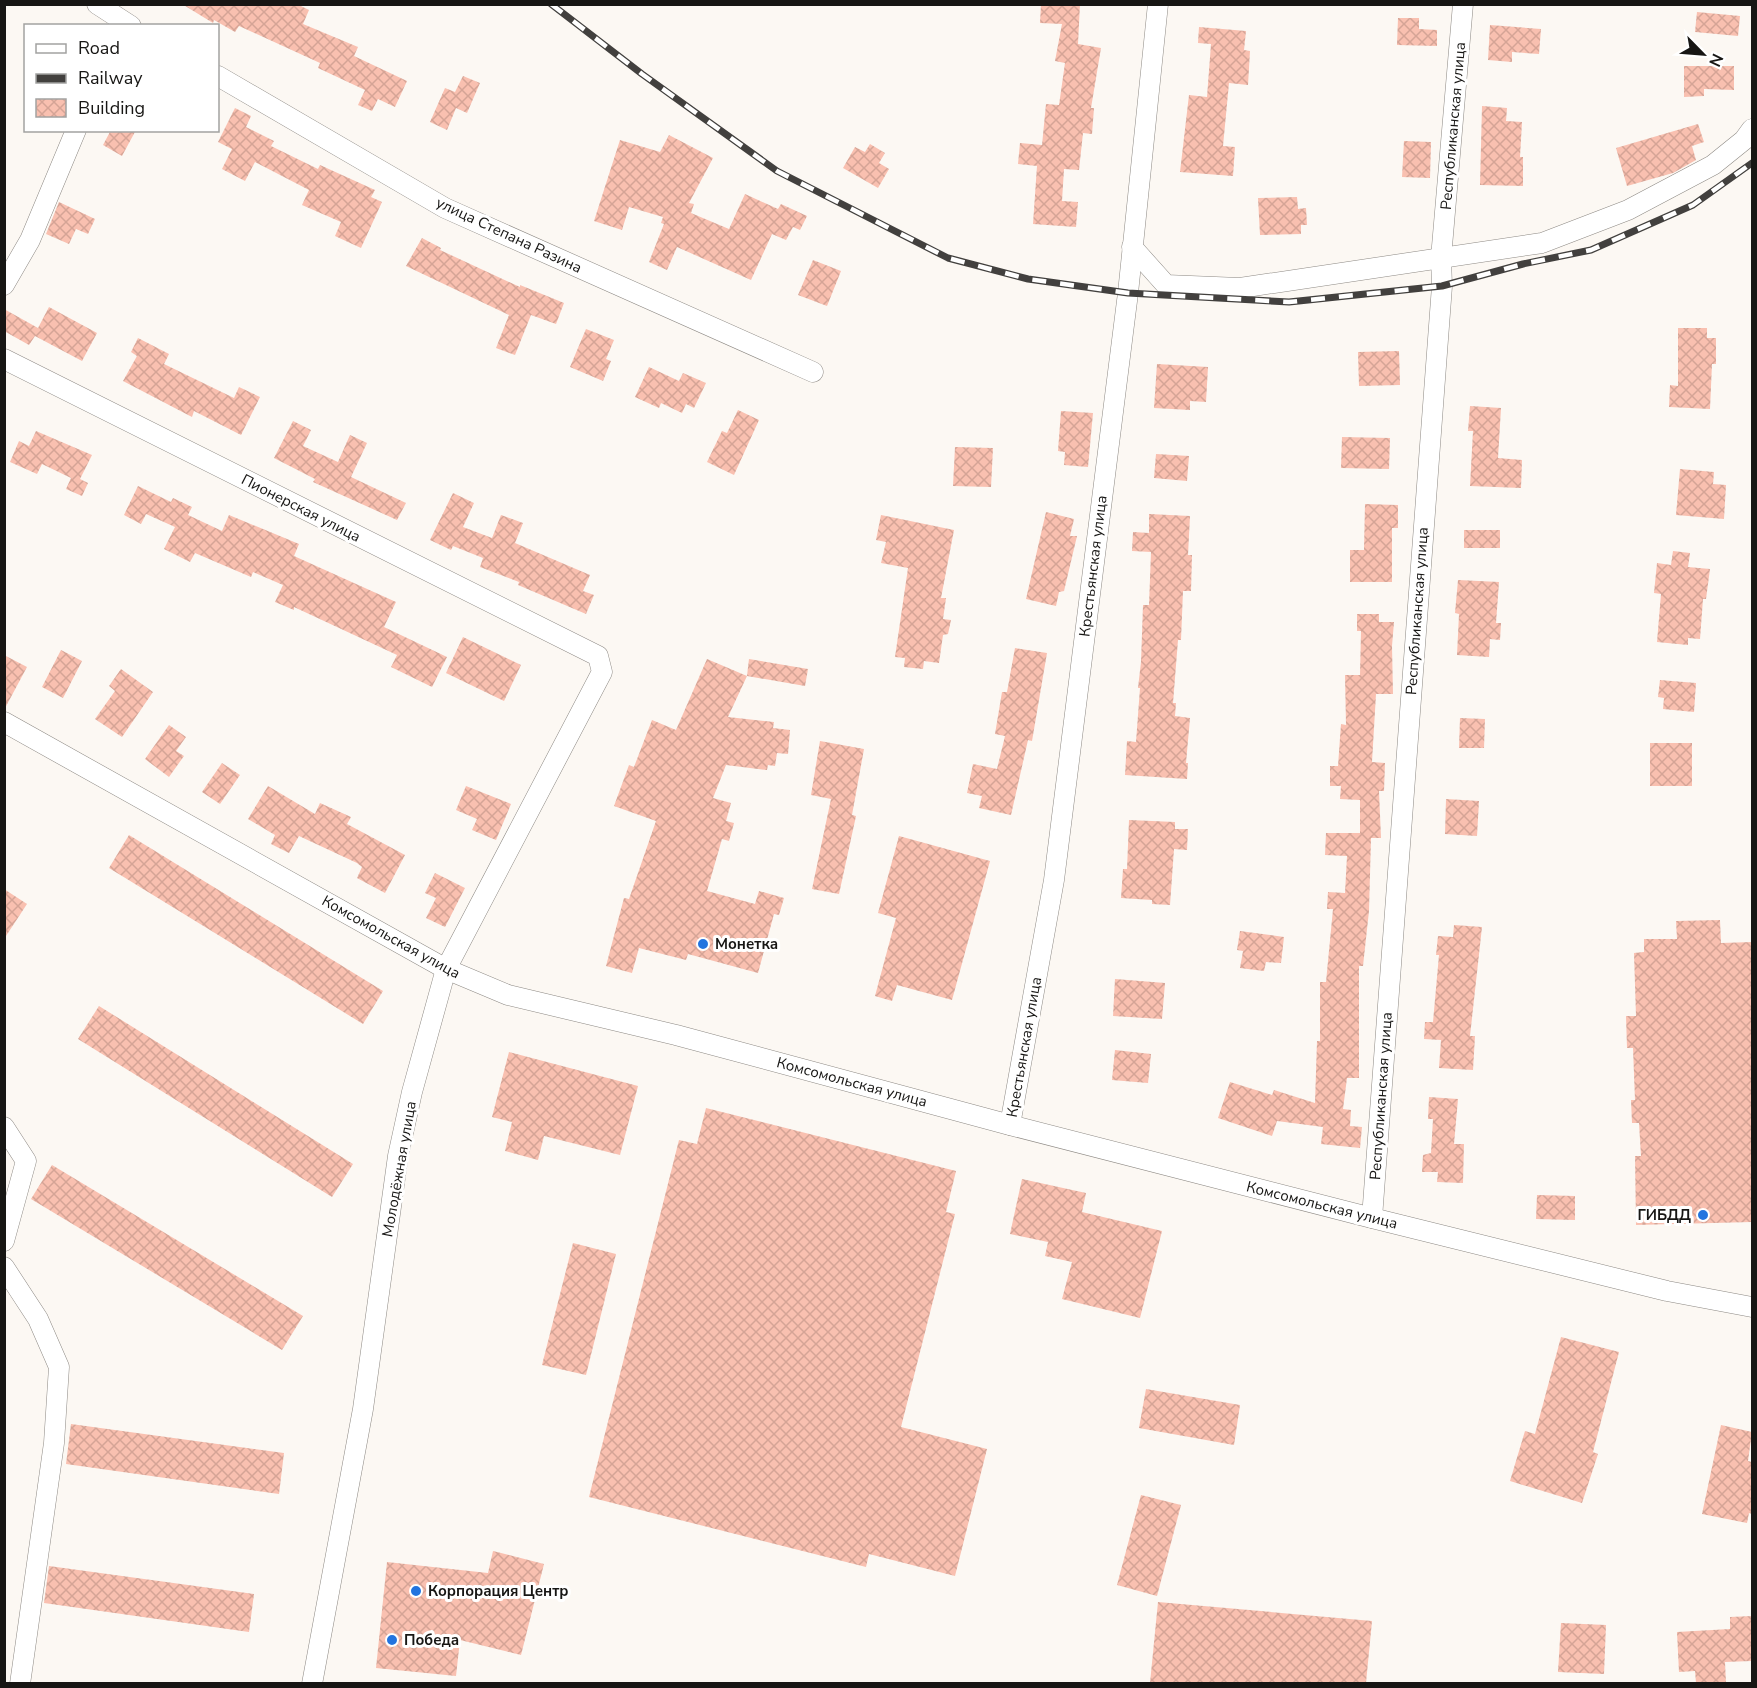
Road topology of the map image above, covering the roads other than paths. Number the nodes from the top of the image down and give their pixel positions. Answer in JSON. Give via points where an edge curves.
{"nodes":[{"id":1,"x":97,"y":4,"type":"edge"},
{"id":2,"x":1158,"y":4,"type":"edge"},
{"id":3,"x":1463,"y":4,"type":"edge"},
{"id":4,"x":125,"y":24,"type":"edge"},
{"id":5,"x":219,"y":77,"type":"edge"},
{"id":6,"x":1752,"y":129,"type":"edge"},
{"id":7,"x":75,"y":132,"type":"edge"},
{"id":8,"x":1132,"y":247,"type":"junction"},
{"id":9,"x":1441,"y":258,"type":"junction"},
{"id":10,"x":4,"y":285,"type":"edge"},
{"id":11,"x":4,"y":360,"type":"edge"},
{"id":12,"x":813,"y":372,"type":"dead end"},
{"id":13,"x":598,"y":656,"type":"joint"},
{"id":14,"x":4,"y":722,"type":"edge"},
{"id":15,"x":446,"y":969,"type":"junction"},
{"id":16,"x":1010,"y":1125,"type":"junction"},
{"id":17,"x":4,"y":1127,"type":"edge"},
{"id":18,"x":1372,"y":1218,"type":"junction"},
{"id":19,"x":4,"y":1241,"type":"edge"},
{"id":20,"x":4,"y":1267,"type":"edge"},
{"id":21,"x":1752,"y":1307,"type":"edge"},
{"id":22,"x":20,"y":1683,"type":"edge"},
{"id":23,"x":312,"y":1683,"type":"edge"}],
"edges":[{"from":1,"to":4,"type":"street"},
{"from":2,"to":8,"type":"street","name":"Крестьянская улица"},
{"from":3,"to":9,"type":"street","name":"Республиканская улица"},
{"from":5,"to":12,"type":"street","name":"улица Степана Разина","via":[[445,208]]},
{"from":6,"to":9,"type":"street","via":[[1744,141],[1713,165],[1628,210],[1542,243]]},
{"from":7,"to":10,"type":"street","via":[[30,240]]},
{"from":8,"to":9,"type":"street","via":[[1166,285],[1240,288]]},
{"from":8,"to":16,"type":"street","name":"Крестьянская улица","via":[[1054,880]]},
{"from":9,"to":18,"type":"street","name":"Республиканская улица","via":[[1442,286]]},
{"from":11,"to":13,"type":"street","name":"Пионерская улица"},
{"from":13,"to":15,"type":"street","name":"Молодёжная улица","via":[[602,672]]},
{"from":14,"to":15,"type":"street","name":"Комсомольская улица"},
{"from":15,"to":16,"type":"street","name":"Комсомольская улица","via":[[508,996],[675,1035]]},
{"from":15,"to":23,"type":"street","name":"Молодёжная улица","via":[[398,1156],[363,1408]]},
{"from":16,"to":18,"type":"street","name":"Комсомольская улица"},
{"from":17,"to":19,"type":"street","via":[[26,1161]]},
{"from":18,"to":21,"type":"street","name":"Комсомольская улица","via":[[1667,1291]]},
{"from":20,"to":22,"type":"street","via":[[38,1319],[59,1367],[54,1443]]}]}
